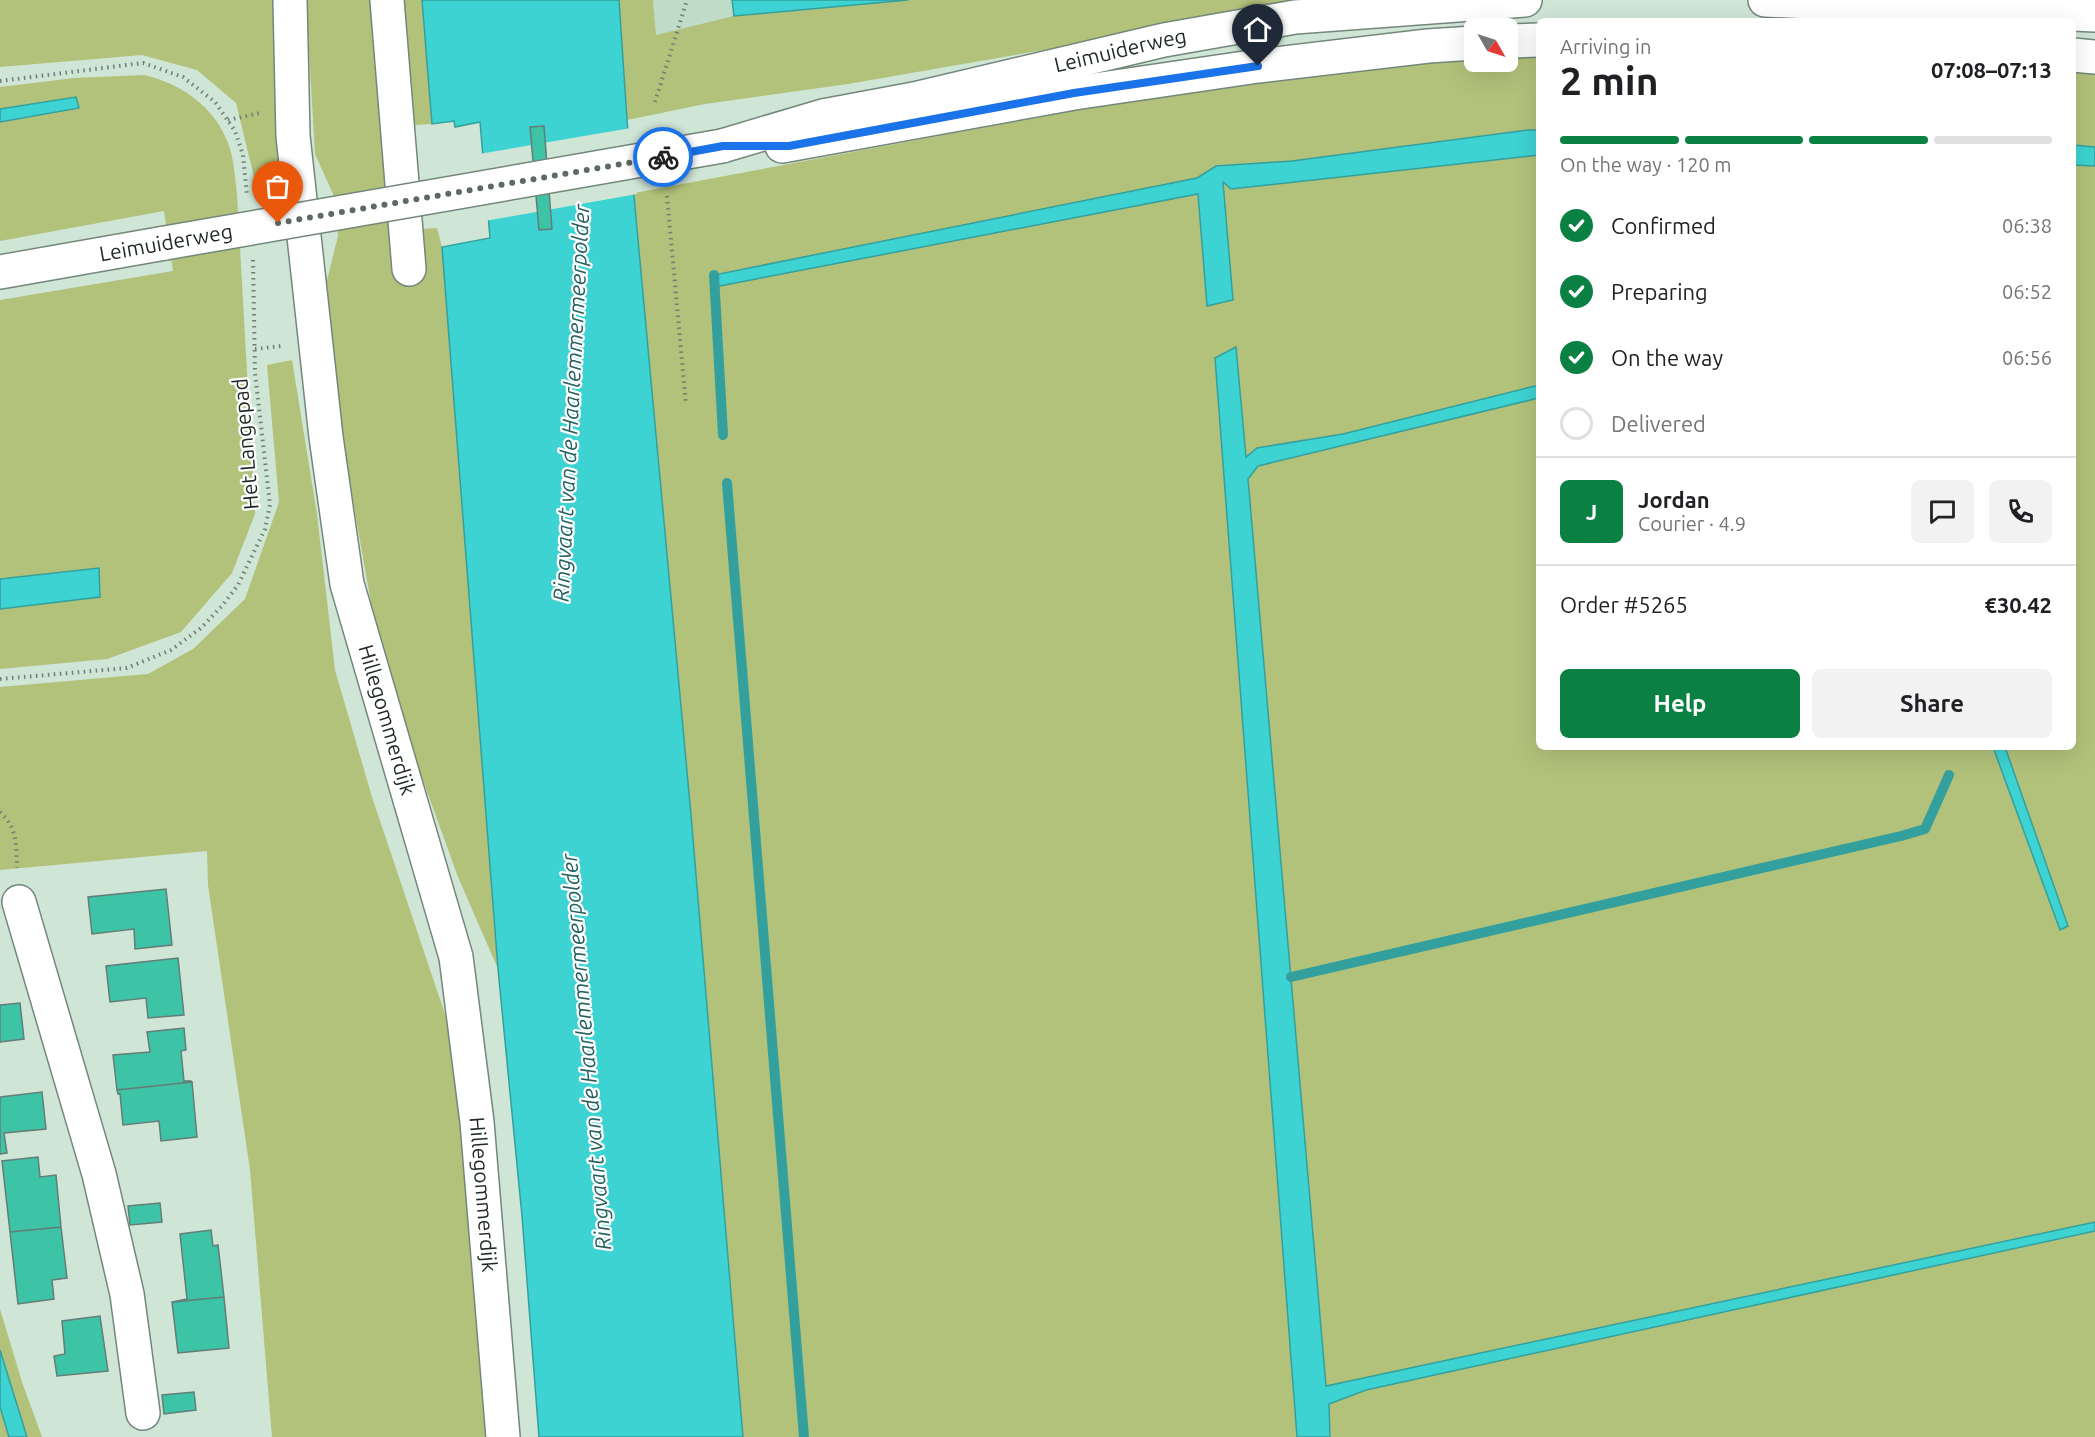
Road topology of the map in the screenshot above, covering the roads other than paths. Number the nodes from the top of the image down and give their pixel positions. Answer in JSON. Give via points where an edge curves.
{"nodes":[{"id":1,"x":290,"y":0,"type":"edge"},
{"id":2,"x":387,"y":0,"type":"edge"},
{"id":3,"x":1525,"y":0,"type":"edge"},
{"id":4,"x":1765,"y":0,"type":"edge"},
{"id":5,"x":2095,"y":15,"type":"edge"},
{"id":6,"x":1536,"y":40,"type":"edge"},
{"id":7,"x":1518,"y":41,"type":"edge"},
{"id":8,"x":1464,"y":44,"type":"edge"},
{"id":9,"x":2076,"y":55,"type":"edge"},
{"id":10,"x":2095,"y":57,"type":"edge"},
{"id":11,"x":723,"y":146,"type":"junction"},
{"id":12,"x":409,"y":269,"type":"dead end"},
{"id":13,"x":0,"y":272,"type":"edge"},
{"id":14,"x":19,"y":902,"type":"road end"},
{"id":15,"x":143,"y":1413,"type":"dead end"},
{"id":16,"x":503,"y":1437,"type":"edge"}],
"edges":[{"from":1,"to":16,"type":"main road","name":"Hillegommerdijk","via":[[293,136],[326,437],[347,584],[456,957],[477,1122]]},
{"from":2,"to":12,"type":"main road"},
{"from":3,"to":11,"type":"main road","name":"Leimuiderweg","via":[[1295,17],[1164,40],[914,99],[823,116]]},
{"from":4,"to":5,"type":"main road"},
{"from":6,"to":7,"type":"main road"},
{"from":8,"to":11,"type":"main road","name":"Leimuiderweg","via":[[1258,66],[1086,91],[789,146]]},
{"from":9,"to":10,"type":"main road"},
{"from":11,"to":13,"type":"main road","name":"Leimuiderweg","bridge":true},
{"from":14,"to":15,"type":"main road","via":[[99,1174],[127,1294]]}]}
